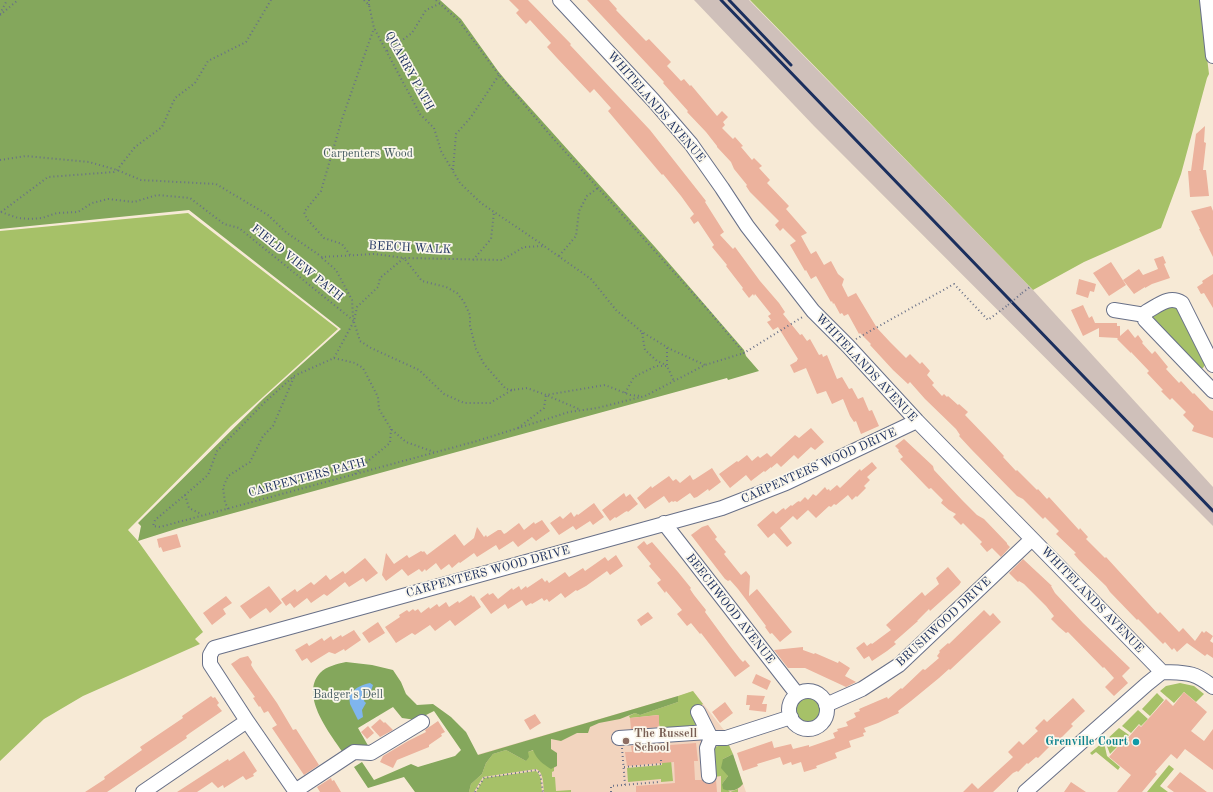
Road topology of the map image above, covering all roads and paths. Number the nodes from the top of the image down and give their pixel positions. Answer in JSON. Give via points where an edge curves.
{"nodes":[{"id":1,"x":7,"y":0,"type":"edge"},
{"id":2,"x":18,"y":0,"type":"edge"},
{"id":3,"x":271,"y":0,"type":"edge"},
{"id":4,"x":364,"y":0,"type":"edge"},
{"id":5,"x":369,"y":0,"type":"edge"},
{"id":6,"x":436,"y":0,"type":"edge"},
{"id":7,"x":560,"y":0,"type":"edge"},
{"id":8,"x":1207,"y":0,"type":"edge"},
{"id":9,"x":440,"y":3,"type":"junction"},
{"id":10,"x":369,"y":5,"type":"junction"},
{"id":11,"x":0,"y":15,"type":"edge"},
{"id":12,"x":374,"y":28,"type":"junction"},
{"id":13,"x":386,"y":51,"type":"junction"},
{"id":14,"x":1213,"y":56,"type":"edge"},
{"id":15,"x":498,"y":75,"type":"junction"},
{"id":16,"x":0,"y":160,"type":"edge"},
{"id":17,"x":117,"y":170,"type":"junction"},
{"id":18,"x":452,"y":171,"type":"junction"},
{"id":19,"x":598,"y":188,"type":"junction"},
{"id":20,"x":1,"y":212,"type":"edge"},
{"id":21,"x":494,"y":212,"type":"junction"},
{"id":22,"x":544,"y":246,"type":"junction"},
{"id":23,"x":350,"y":255,"type":"junction"},
{"id":24,"x":559,"y":256,"type":"junction"},
{"id":25,"x":322,"y":257,"type":"junction"},
{"id":26,"x":404,"y":258,"type":"junction"},
{"id":27,"x":473,"y":260,"type":"junction"},
{"id":28,"x":1030,"y":288,"type":"dead end"},
{"id":29,"x":1114,"y":310,"type":"dead end"},
{"id":30,"x":813,"y":311,"type":"junction"},
{"id":31,"x":1144,"y":315,"type":"junction"},
{"id":32,"x":354,"y":321,"type":"junction"},
{"id":33,"x":642,"y":332,"type":"junction"},
{"id":34,"x":848,"y":346,"type":"junction"},
{"id":35,"x":1209,"y":346,"type":"edge"},
{"id":36,"x":667,"y":348,"type":"junction"},
{"id":37,"x":744,"y":353,"type":"junction"},
{"id":38,"x":334,"y":358,"type":"junction"},
{"id":39,"x":1213,"y":364,"type":"edge"},
{"id":40,"x":705,"y":365,"type":"junction"},
{"id":41,"x":667,"y":366,"type":"junction"},
{"id":42,"x":1197,"y":374,"type":"junction"},
{"id":43,"x":294,"y":376,"type":"junction"},
{"id":44,"x":674,"y":381,"type":"junction"},
{"id":45,"x":512,"y":390,"type":"junction"},
{"id":46,"x":1213,"y":391,"type":"edge"},
{"id":47,"x":625,"y":393,"type":"junction"},
{"id":48,"x":546,"y":394,"type":"junction"},
{"id":49,"x":644,"y":396,"type":"junction"},
{"id":50,"x":582,"y":410,"type":"junction"},
{"id":51,"x":916,"y":421,"type":"junction"},
{"id":52,"x":391,"y":429,"type":"junction"},
{"id":53,"x":516,"y":430,"type":"junction"},
{"id":54,"x":443,"y":450,"type":"junction"},
{"id":55,"x":354,"y":474,"type":"junction"},
{"id":56,"x":185,"y":495,"type":"junction"},
{"id":57,"x":228,"y":509,"type":"junction"},
{"id":58,"x":202,"y":515,"type":"junction"},
{"id":59,"x":664,"y":524,"type":"junction"},
{"id":60,"x":1032,"y":539,"type":"junction"},
{"id":61,"x":1162,"y":672,"type":"junction"},
{"id":62,"x":1213,"y":687,"type":"edge"},
{"id":63,"x":797,"y":694,"type":"junction"},
{"id":64,"x":826,"y":705,"type":"junction"},
{"id":65,"x":698,"y":712,"type":"dead end"},
{"id":66,"x":791,"y":717,"type":"junction"},
{"id":67,"x":247,"y":721,"type":"junction"},
{"id":68,"x":422,"y":722,"type":"dead end"},
{"id":69,"x":709,"y":735,"type":"junction"},
{"id":70,"x":620,"y":738,"type":"joint"},
{"id":71,"x":661,"y":760,"type":"dead end"},
{"id":72,"x":624,"y":767,"type":"junction"},
{"id":73,"x":709,"y":776,"type":"dead end"},
{"id":74,"x":659,"y":782,"type":"dead end"},
{"id":75,"x":625,"y":785,"type":"junction"},
{"id":76,"x":295,"y":791,"type":"edge"},
{"id":77,"x":143,"y":792,"type":"edge"},
{"id":78,"x":475,"y":792,"type":"edge"},
{"id":79,"x":543,"y":792,"type":"edge"},
{"id":80,"x":611,"y":792,"type":"edge"},
{"id":81,"x":1025,"y":792,"type":"edge"}],
"edges":[{"from":1,"to":11,"type":"path"},
{"from":2,"to":11,"type":"path"},
{"from":3,"to":17,"type":"path","via":[[246,42],[208,62],[195,82],[175,98],[162,127],[135,147]]},
{"from":4,"to":10,"type":"path"},
{"from":5,"to":10,"type":"path","name":"QUARRY PATH"},
{"from":6,"to":9,"type":"path"},
{"from":7,"to":30,"type":"street","name":"WHITELANDS AVENUE","via":[[691,144],[746,226]]},
{"from":8,"to":14,"type":"street"},
{"from":9,"to":13,"type":"path","via":[[426,10],[412,33]]},
{"from":9,"to":15,"type":"path","via":[[460,21]]},
{"from":10,"to":12,"type":"path","name":"QUARRY PATH"},
{"from":12,"to":13,"type":"path","name":"QUARRY PATH"},
{"from":12,"to":23,"type":"path","via":[[342,119],[322,191],[304,212],[306,219],[324,238],[342,244]]},
{"from":13,"to":18,"type":"path","name":"QUARRY PATH","via":[[420,114],[434,128],[441,151]]},
{"from":15,"to":18,"type":"path","via":[[471,117],[456,134]]},
{"from":15,"to":19,"type":"path"},
{"from":16,"to":17,"type":"path","via":[[26,156],[88,162]]},
{"from":17,"to":20,"type":"path","via":[[48,177]]},
{"from":17,"to":25,"type":"path","via":[[141,180],[216,184],[268,215],[287,233]]},
{"from":18,"to":21,"type":"path","name":"QUARRY PATH","via":[[460,183]]},
{"from":19,"to":24,"type":"path","via":[[587,196],[579,211],[576,236]]},
{"from":19,"to":37,"type":"path"},
{"from":20,"to":32,"type":"path","name":"FIELD VIEW PATH","via":[[30,219],[57,213],[78,212],[92,203],[108,199],[134,202],[157,194],[190,198],[224,224],[239,228]]},
{"from":21,"to":22,"type":"path","name":"QUARRY PATH"},
{"from":21,"to":27,"type":"path","via":[[491,239]]},
{"from":22,"to":24,"type":"path"},
{"from":22,"to":27,"type":"path","name":"BEECH WALK","via":[[524,247],[502,260]]},
{"from":23,"to":25,"type":"path","name":"BEECH WALK"},
{"from":23,"to":26,"type":"path","name":"BEECH WALK","via":[[375,254]]},
{"from":24,"to":33,"type":"path","via":[[591,279],[616,310]]},
{"from":25,"to":32,"type":"path","via":[[336,270],[352,300]]},
{"from":26,"to":27,"type":"path","name":"BEECH WALK"},
{"from":26,"to":32,"type":"path","via":[[380,278],[378,287],[357,307]]},
{"from":26,"to":45,"type":"path","via":[[422,281],[446,287],[457,293],[470,315],[476,349],[484,364],[506,389]]},
{"from":28,"to":34,"type":"path","bridge":true,"via":[[988,320],[954,284]]},
{"from":29,"to":31,"type":"street"},
{"from":30,"to":34,"type":"street","name":"WHITELANDS AVENUE"},
{"from":30,"to":37,"type":"path","name":"CARPENTERS PATH"},
{"from":31,"to":35,"type":"street","via":[[1171,299],[1177,300],[1182,303]]},
{"from":31,"to":42,"type":"street","via":[[1145,320]]},
{"from":32,"to":38,"type":"path"},
{"from":32,"to":45,"type":"path","via":[[360,341],[419,370],[444,394],[464,403],[490,403]]},
{"from":33,"to":36,"type":"path"},
{"from":33,"to":41,"type":"path","via":[[645,350]]},
{"from":34,"to":51,"type":"street","name":"WHITELANDS AVENUE"},
{"from":35,"to":39,"type":"street"},
{"from":36,"to":40,"type":"path"},
{"from":36,"to":41,"type":"path"},
{"from":37,"to":40,"type":"path","name":"CARPENTERS PATH"},
{"from":38,"to":43,"type":"path","name":"CARPENTERS PATH"},
{"from":38,"to":52,"type":"path","via":[[363,368]]},
{"from":39,"to":42,"type":"street"},
{"from":40,"to":44,"type":"path","name":"CARPENTERS PATH"},
{"from":41,"to":44,"type":"path"},
{"from":41,"to":47,"type":"path","via":[[656,366],[634,377]]},
{"from":42,"to":46,"type":"street"},
{"from":43,"to":56,"type":"path","name":"CARPENTERS PATH","via":[[217,451],[208,475]]},
{"from":43,"to":57,"type":"path","via":[[273,426],[262,436],[250,462],[228,476],[223,488]]},
{"from":44,"to":49,"type":"path","name":"CARPENTERS PATH"},
{"from":45,"to":48,"type":"path","via":[[528,388]]},
{"from":47,"to":48,"type":"path","via":[[605,385]]},
{"from":47,"to":49,"type":"path"},
{"from":48,"to":50,"type":"path"},
{"from":48,"to":53,"type":"path","via":[[544,408]]},
{"from":49,"to":50,"type":"path","name":"CARPENTERS PATH"},
{"from":50,"to":53,"type":"path","name":"CARPENTERS PATH"},
{"from":51,"to":59,"type":"street","name":"CARPENTERS WOOD DRIVE","via":[[786,483],[722,508]]},
{"from":51,"to":60,"type":"street","name":"WHITELANDS AVENUE"},
{"from":52,"to":54,"type":"path","via":[[406,442],[432,452]]},
{"from":52,"to":55,"type":"path","via":[[390,443]]},
{"from":53,"to":54,"type":"path","name":"CARPENTERS PATH"},
{"from":54,"to":55,"type":"path","name":"CARPENTERS PATH"},
{"from":55,"to":57,"type":"path","name":"CARPENTERS PATH"},
{"from":56,"to":58,"type":"path","via":[[189,508]]},
{"from":56,"to":58,"type":"path","name":"CARPENTERS PATH","via":[[154,520],[153,526],[160,527]]},
{"from":57,"to":58,"type":"path","name":"CARPENTERS PATH"},
{"from":59,"to":63,"type":"street","name":"BEECHWOOD AVENUE"},
{"from":59,"to":67,"type":"street","name":"CARPENTERS WOOD DRIVE","via":[[214,648],[210,655],[210,664]]},
{"from":60,"to":61,"type":"street","name":"WHITELANDS AVENUE"},
{"from":60,"to":64,"type":"street","name":"BRUSHWOOD DRIVE","via":[[898,665],[862,689]]},
{"from":61,"to":62,"type":"street","via":[[1196,675]]},
{"from":61,"to":81,"type":"street"},
{"from":63,"to":64,"type":"street","via":[[804,691],[815,692],[824,699]]},
{"from":63,"to":66,"type":"street","via":[[791,701]]},
{"from":64,"to":66,"type":"street","via":[[826,717],[812,728],[800,726]]},
{"from":65,"to":69,"type":"street"},
{"from":66,"to":69,"type":"street","via":[[726,738]]},
{"from":67,"to":76,"type":"street","name":"CARPENTERS WOOD DRIVE"},
{"from":67,"to":77,"type":"street"},
{"from":68,"to":76,"type":"street","via":[[371,753],[354,752]]},
{"from":69,"to":70,"type":"street"},
{"from":69,"to":73,"type":"street"},
{"from":70,"to":72,"type":"path"},
{"from":71,"to":72,"type":"path","via":[[661,764]]},
{"from":72,"to":75,"type":"path"},
{"from":74,"to":75,"type":"path"},
{"from":75,"to":80,"type":"path","via":[[611,786]]},
{"from":78,"to":79,"type":"path","via":[[484,778],[536,770],[540,774]]}]}
